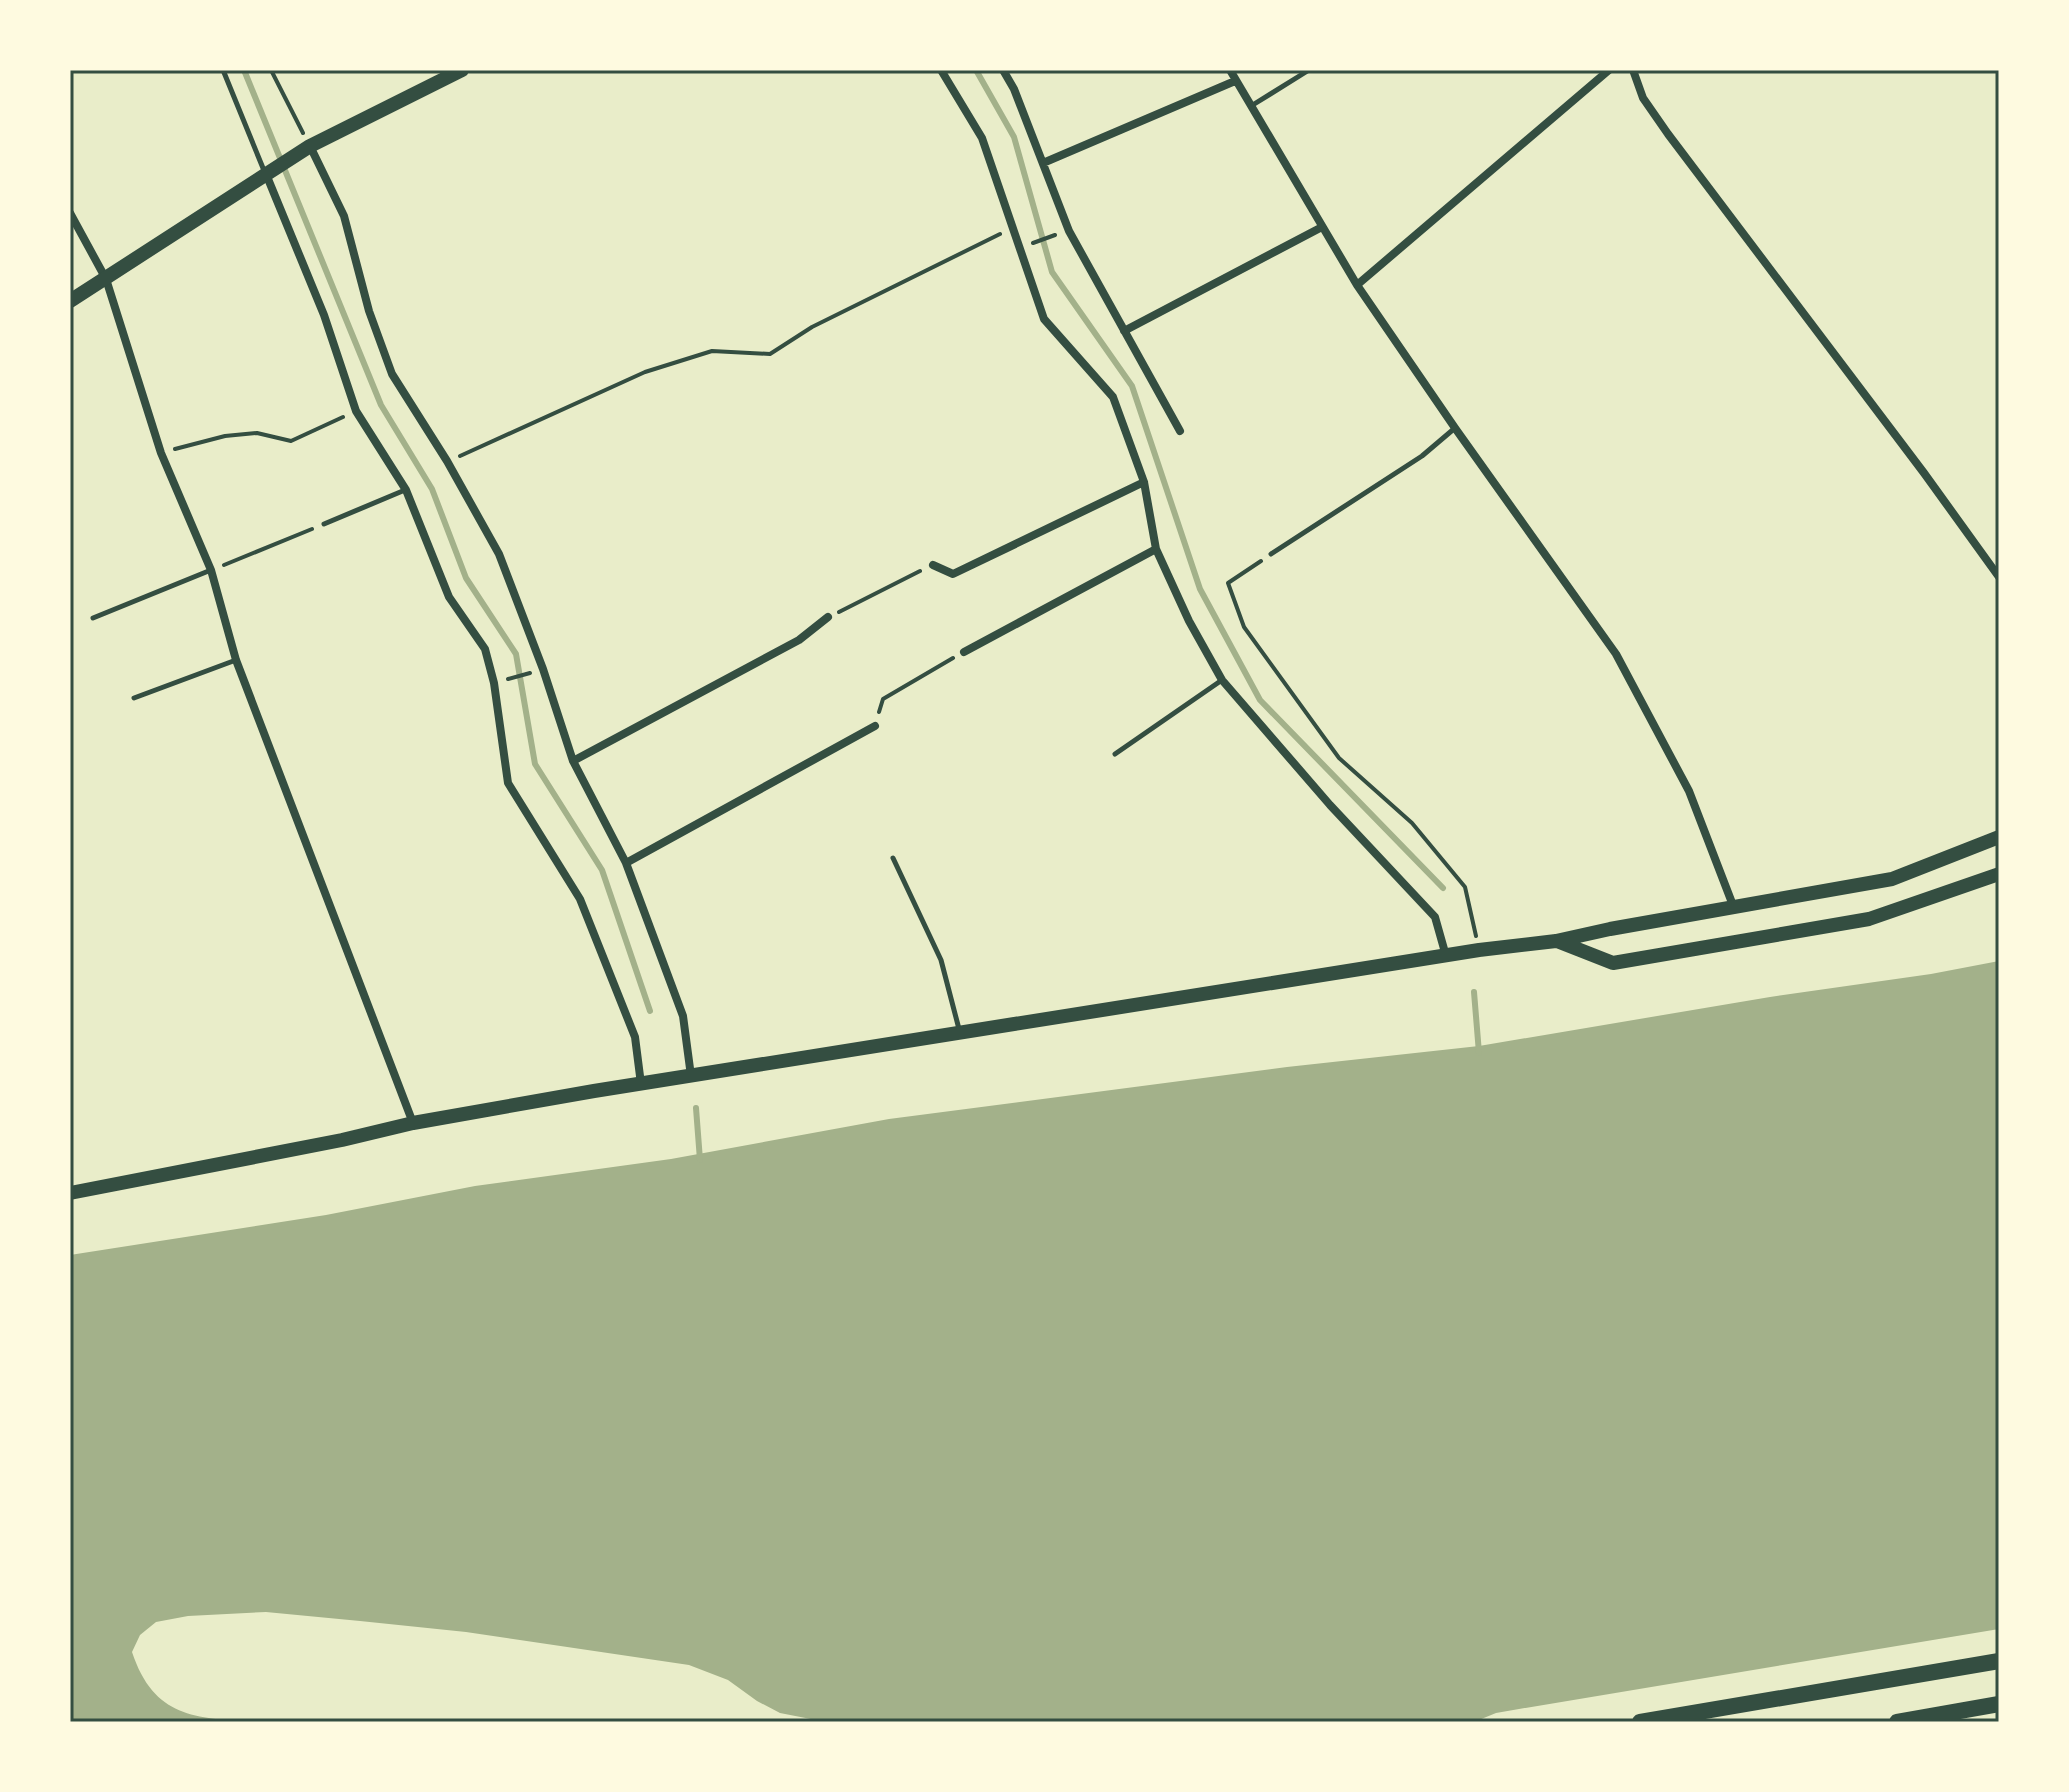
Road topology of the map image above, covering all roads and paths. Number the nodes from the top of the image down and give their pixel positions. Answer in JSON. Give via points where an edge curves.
{"nodes":[{"id":1,"x":223,"y":70,"type":"edge"},
{"id":2,"x":271,"y":70,"type":"edge"},
{"id":3,"x":462,"y":70,"type":"edge"},
{"id":4,"x":941,"y":70,"type":"edge"},
{"id":5,"x":1003,"y":70,"type":"edge"},
{"id":6,"x":1230,"y":70,"type":"edge"},
{"id":7,"x":1309,"y":70,"type":"edge"},
{"id":8,"x":1609,"y":70,"type":"edge"},
{"id":9,"x":1633,"y":70,"type":"edge"},
{"id":10,"x":1235,"y":81,"type":"junction"},
{"id":11,"x":1250,"y":107,"type":"junction"},
{"id":12,"x":304,"y":150,"type":"junction"},
{"id":13,"x":1043,"y":163,"type":"junction"},
{"id":14,"x":270,"y":170,"type":"junction"},
{"id":15,"x":70,"y":213,"type":"edge"},
{"id":16,"x":1322,"y":227,"type":"junction"},
{"id":17,"x":1013,"y":228,"type":"junction"},
{"id":18,"x":1058,"y":234,"type":"dead end"},
{"id":19,"x":1030,"y":244,"type":"dead end"},
{"id":20,"x":106,"y":279,"type":"junction"},
{"id":21,"x":1357,"y":285,"type":"junction"},
{"id":22,"x":70,"y":301,"type":"edge"},
{"id":23,"x":1124,"y":331,"type":"junction"},
{"id":24,"x":356,"y":411,"type":"junction"},
{"id":25,"x":1455,"y":428,"type":"junction"},
{"id":26,"x":1180,"y":431,"type":"dead end"},
{"id":27,"x":161,"y":453,"type":"junction"},
{"id":28,"x":447,"y":461,"type":"junction"},
{"id":29,"x":1144,"y":482,"type":"junction"},
{"id":30,"x":406,"y":490,"type":"junction"},
{"id":31,"x":324,"y":524,"type":"joint"},
{"id":32,"x":1156,"y":549,"type":"junction"},
{"id":33,"x":1271,"y":554,"type":"joint"},
{"id":34,"x":933,"y":565,"type":"joint"},
{"id":35,"x":211,"y":570,"type":"junction"},
{"id":36,"x":1999,"y":577,"type":"edge"},
{"id":37,"x":828,"y":617,"type":"joint"},
{"id":38,"x":93,"y":618,"type":"dead end"},
{"id":39,"x":964,"y":652,"type":"joint"},
{"id":40,"x":236,"y":660,"type":"junction"},
{"id":41,"x":532,"y":672,"type":"dead end"},
{"id":42,"x":506,"y":680,"type":"dead end"},
{"id":43,"x":1222,"y":680,"type":"junction"},
{"id":44,"x":134,"y":698,"type":"dead end"},
{"id":45,"x":875,"y":726,"type":"joint"},
{"id":46,"x":1115,"y":754,"type":"dead end"},
{"id":47,"x":573,"y":761,"type":"junction"},
{"id":48,"x":1996,"y":837,"type":"edge"},
{"id":49,"x":893,"y":858,"type":"dead end"},
{"id":50,"x":626,"y":863,"type":"junction"},
{"id":51,"x":1999,"y":874,"type":"edge"},
{"id":52,"x":1734,"y":908,"type":"junction"},
{"id":53,"x":1556,"y":941,"type":"junction"},
{"id":54,"x":1479,"y":950,"type":"junction"},
{"id":55,"x":1446,"y":956,"type":"junction"},
{"id":56,"x":960,"y":1034,"type":"junction"},
{"id":57,"x":691,"y":1077,"type":"junction"},
{"id":58,"x":641,"y":1084,"type":"junction"},
{"id":59,"x":413,"y":1123,"type":"junction"},
{"id":60,"x":70,"y":1193,"type":"edge"},
{"id":61,"x":1999,"y":1661,"type":"edge"},
{"id":62,"x":1999,"y":1704,"type":"edge"},
{"id":63,"x":1640,"y":1722,"type":"edge"},
{"id":64,"x":1897,"y":1722,"type":"edge"}],
"edges":[{"from":1,"to":14,"type":"lane"},
{"from":2,"to":12,"type":"path"},
{"from":3,"to":12,"type":"street"},
{"from":4,"to":17,"type":"street","via":[[982,138]]},
{"from":5,"to":13,"type":"street"},
{"from":6,"to":10,"type":"street"},
{"from":7,"to":11,"type":"lane"},
{"from":8,"to":21,"type":"street"},
{"from":9,"to":36,"type":"street","via":[[1643,98],[1668,134]]},
{"from":10,"to":11,"type":"street"},
{"from":10,"to":13,"type":"street"},
{"from":11,"to":16,"type":"street"},
{"from":12,"to":14,"type":"street"},
{"from":12,"to":28,"type":"street","via":[[344,216],[392,374]]},
{"from":13,"to":23,"type":"street","via":[[1069,231]]},
{"from":14,"to":20,"type":"street"},
{"from":14,"to":24,"type":"street"},
{"from":15,"to":20,"type":"street"},
{"from":16,"to":21,"type":"street"},
{"from":16,"to":23,"type":"street"},
{"from":17,"to":28,"type":"path","via":[[812,327],[770,354],[712,351],[645,372]]},
{"from":17,"to":29,"type":"street","via":[[1044,319],[1113,397]]},
{"from":18,"to":19,"type":"path"},
{"from":20,"to":22,"type":"street"},
{"from":20,"to":27,"type":"street"},
{"from":21,"to":25,"type":"street"},
{"from":23,"to":26,"type":"street"},
{"from":24,"to":27,"type":"path","via":[[291,441],[257,433]]},
{"from":24,"to":30,"type":"street"},
{"from":25,"to":33,"type":"lane","via":[[1422,456]]},
{"from":25,"to":52,"type":"street","via":[[1616,654],[1689,791]]},
{"from":27,"to":35,"type":"street"},
{"from":28,"to":47,"type":"street","via":[[499,554]]},
{"from":29,"to":32,"type":"street"},
{"from":29,"to":34,"type":"street","via":[[953,574]]},
{"from":30,"to":31,"type":"lane"},
{"from":30,"to":58,"type":"street","via":[[449,597],[485,649],[508,783],[580,899],[635,1037]]},
{"from":31,"to":35,"type":"path"},
{"from":32,"to":39,"type":"street"},
{"from":32,"to":43,"type":"street"},
{"from":33,"to":54,"type":"path","via":[[1228,583],[1244,627],[1339,758],[1412,823],[1465,887]]},
{"from":34,"to":37,"type":"path"},
{"from":35,"to":38,"type":"lane"},
{"from":35,"to":40,"type":"street"},
{"from":37,"to":47,"type":"street","via":[[799,640]]},
{"from":39,"to":45,"type":"path","via":[[883,699]]},
{"from":40,"to":44,"type":"lane"},
{"from":40,"to":59,"type":"street"},
{"from":41,"to":42,"type":"path"},
{"from":43,"to":46,"type":"lane"},
{"from":43,"to":55,"type":"street","via":[[1435,917]]},
{"from":45,"to":50,"type":"street"},
{"from":47,"to":50,"type":"street"},
{"from":48,"to":52,"type":"street","via":[[1892,879]]},
{"from":49,"to":56,"type":"lane","via":[[941,960]]},
{"from":50,"to":57,"type":"street","via":[[683,1016]]},
{"from":51,"to":53,"type":"street","via":[[1869,919],[1613,963]]},
{"from":52,"to":53,"type":"street"},
{"from":53,"to":54,"type":"street"},
{"from":54,"to":55,"type":"street"},
{"from":55,"to":56,"type":"street"},
{"from":56,"to":57,"type":"street"},
{"from":57,"to":58,"type":"street"},
{"from":58,"to":59,"type":"street"},
{"from":59,"to":60,"type":"street"},
{"from":61,"to":63,"type":"main road"},
{"from":62,"to":64,"type":"main road"}]}
